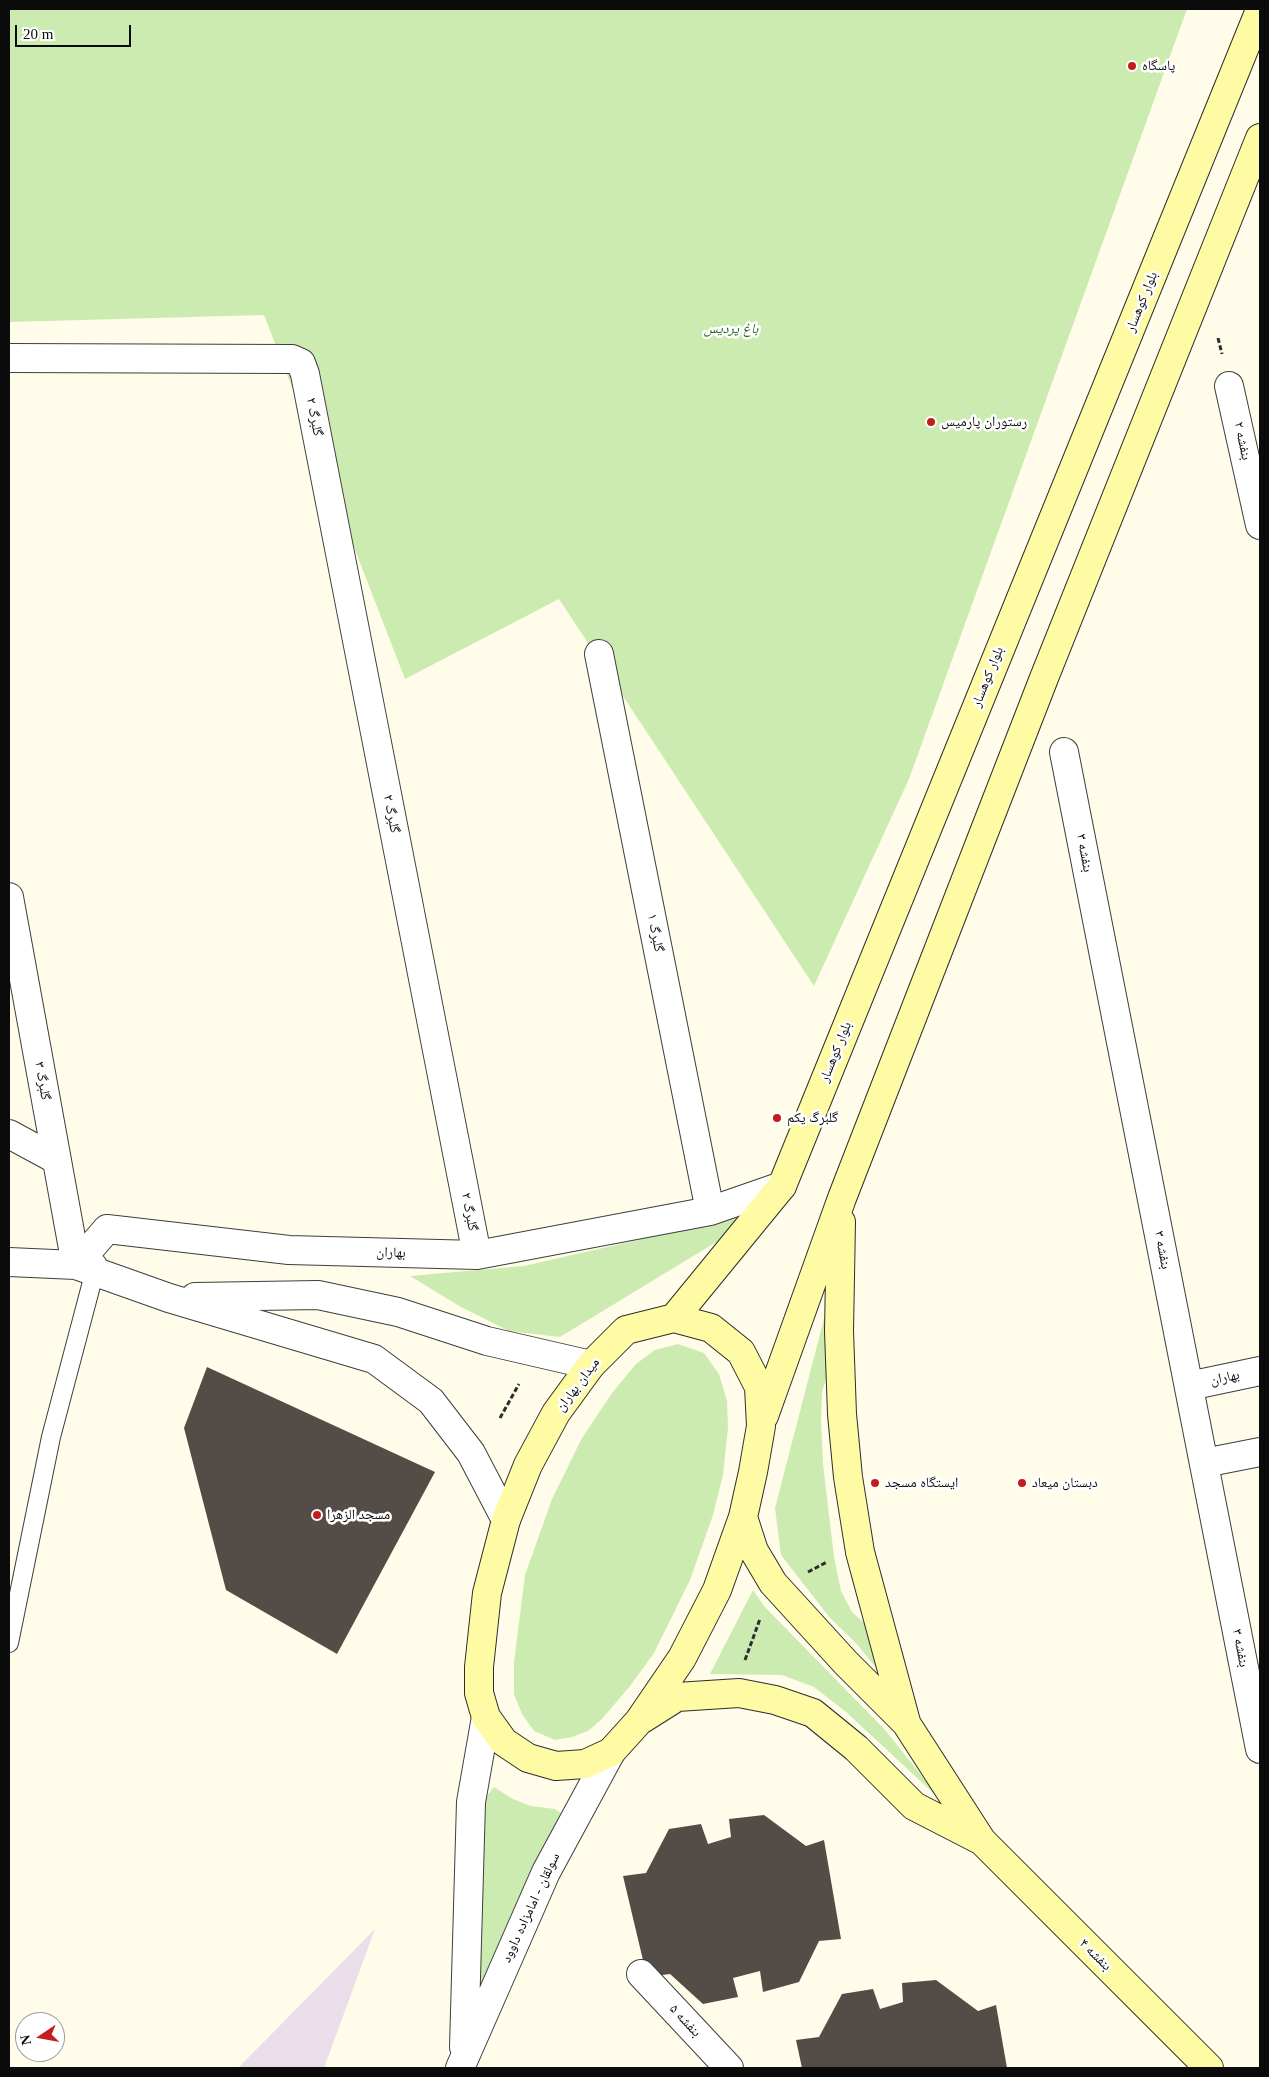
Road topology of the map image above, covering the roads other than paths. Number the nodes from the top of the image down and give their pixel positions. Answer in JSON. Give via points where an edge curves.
{"nodes":[{"id":1,"x":1260,"y":10,"type":"edge"},
{"id":2,"x":1260,"y":138,"type":"edge"},
{"id":3,"x":9,"y":358,"type":"edge"},
{"id":4,"x":1230,"y":386,"type":"dead end"},
{"id":5,"x":1260,"y":525,"type":"edge"},
{"id":6,"x":599,"y":654,"type":"dead end"},
{"id":7,"x":1064,"y":752,"type":"dead end"},
{"id":8,"x":9,"y":897,"type":"edge"},
{"id":9,"x":9,"y":1134,"type":"edge"},
{"id":10,"x":57,"y":1160,"type":"junction"},
{"id":11,"x":782,"y":1186,"type":"junction"},
{"id":12,"x":842,"y":1198,"type":"junction"},
{"id":13,"x":710,"y":1211,"type":"junction"},
{"id":14,"x":106,"y":1229,"type":"junction"},
{"id":15,"x":477,"y":1255,"type":"junction"},
{"id":16,"x":9,"y":1262,"type":"edge"},
{"id":17,"x":76,"y":1264,"type":"junction"},
{"id":18,"x":169,"y":1298,"type":"junction"},
{"id":19,"x":674,"y":1318,"type":"junction"},
{"id":20,"x":590,"y":1364,"type":"junction"},
{"id":21,"x":1260,"y":1371,"type":"edge"},
{"id":22,"x":1189,"y":1386,"type":"junction"},
{"id":23,"x":761,"y":1426,"type":"junction"},
{"id":24,"x":1260,"y":1452,"type":"edge"},
{"id":25,"x":1204,"y":1464,"type":"junction"},
{"id":26,"x":743,"y":1517,"type":"junction"},
{"id":27,"x":506,"y":1520,"type":"junction"},
{"id":28,"x":9,"y":1643,"type":"edge"},
{"id":29,"x":486,"y":1717,"type":"junction"},
{"id":30,"x":639,"y":1722,"type":"junction"},
{"id":31,"x":906,"y":1723,"type":"junction"},
{"id":32,"x":1260,"y":1749,"type":"edge"},
{"id":33,"x":612,"y":1752,"type":"junction"},
{"id":34,"x":982,"y":1841,"type":"junction"},
{"id":35,"x":641,"y":1974,"type":"dead end"},
{"id":36,"x":462,"y":2063,"type":"edge"},
{"id":37,"x":729,"y":2068,"type":"edge"},
{"id":38,"x":1209,"y":2068,"type":"edge"}],
"edges":[{"from":1,"to":11,"type":"main road","name":"بلوار کوهسار"},
{"from":2,"to":12,"type":"main road","via":[[1044,678]]},
{"from":3,"to":15,"type":"street","name":"گلبرگ ۲","via":[[292,359],[301,363]]},
{"from":4,"to":5,"type":"street","name":"بنفشه ۲"},
{"from":6,"to":13,"type":"street","name":"گلبرگ ۱"},
{"from":7,"to":22,"type":"street","name":"بنفشه ۳"},
{"from":8,"to":10,"type":"street","name":"گلبرگ ۳"},
{"from":9,"to":10,"type":"street"},
{"from":10,"to":17,"type":"street","name":"گلبرگ ۳"},
{"from":11,"to":13,"type":"street","name":"بهاران"},
{"from":11,"to":19,"type":"main road","name":"بلوار کوهسار"},
{"from":12,"to":23,"type":"main road"},
{"from":12,"to":31,"type":"main road","via":[[839,1331],[848,1477],[860,1552]]},
{"from":13,"to":15,"type":"street","name":"بهاران"},
{"from":14,"to":15,"type":"street","name":"بهاران","via":[[289,1250]]},
{"from":14,"to":17,"type":"street"},
{"from":14,"to":28,"type":"lane","via":[[51,1437]]},
{"from":16,"to":17,"type":"street"},
{"from":17,"to":18,"type":"street"},
{"from":18,"to":20,"type":"street","via":[[318,1295],[398,1312],[487,1341]]},
{"from":18,"to":27,"type":"street","via":[[374,1359],[431,1401],[471,1453]]},
{"from":19,"to":20,"type":"main road","name":"میدان بهاران","via":[[626,1330]]},
{"from":19,"to":23,"type":"main road","name":"میدان بهاران","via":[[711,1328],[741,1352],[759,1387]]},
{"from":20,"to":27,"type":"main road","name":"میدان بهاران","via":[[556,1413],[528,1465]]},
{"from":21,"to":22,"type":"street","name":"بهاران"},
{"from":22,"to":25,"type":"street","name":"بنفشه ۳"},
{"from":23,"to":26,"type":"main road","name":"میدان بهاران"},
{"from":24,"to":25,"type":"street"},
{"from":25,"to":32,"type":"street","name":"بنفشه ۳"},
{"from":26,"to":30,"type":"main road","name":"میدان بهاران","via":[[717,1590],[682,1658]]},
{"from":26,"to":31,"type":"main road","via":[[754,1551],[773,1583]]},
{"from":27,"to":29,"type":"main road","name":"میدان بهاران","via":[[487,1593],[479,1667],[479,1692]]},
{"from":29,"to":33,"type":"main road","name":"میدان بهاران","via":[[504,1742],[528,1758],[556,1766],[585,1764]]},
{"from":29,"to":36,"type":"street","via":[[471,1802]]},
{"from":30,"to":33,"type":"main road","name":"میدان بهاران"},
{"from":30,"to":34,"type":"main road","via":[[677,1697],[739,1693],[775,1700],[813,1713],[856,1748],[914,1806]]},
{"from":31,"to":34,"type":"main road"},
{"from":33,"to":36,"type":"street","name":"سولقان - امامزاده داوود","via":[[546,1872]]},
{"from":34,"to":38,"type":"main road","name":"بنفشه ۴"},
{"from":35,"to":37,"type":"street","name":"بنفشه ۵"}]}
